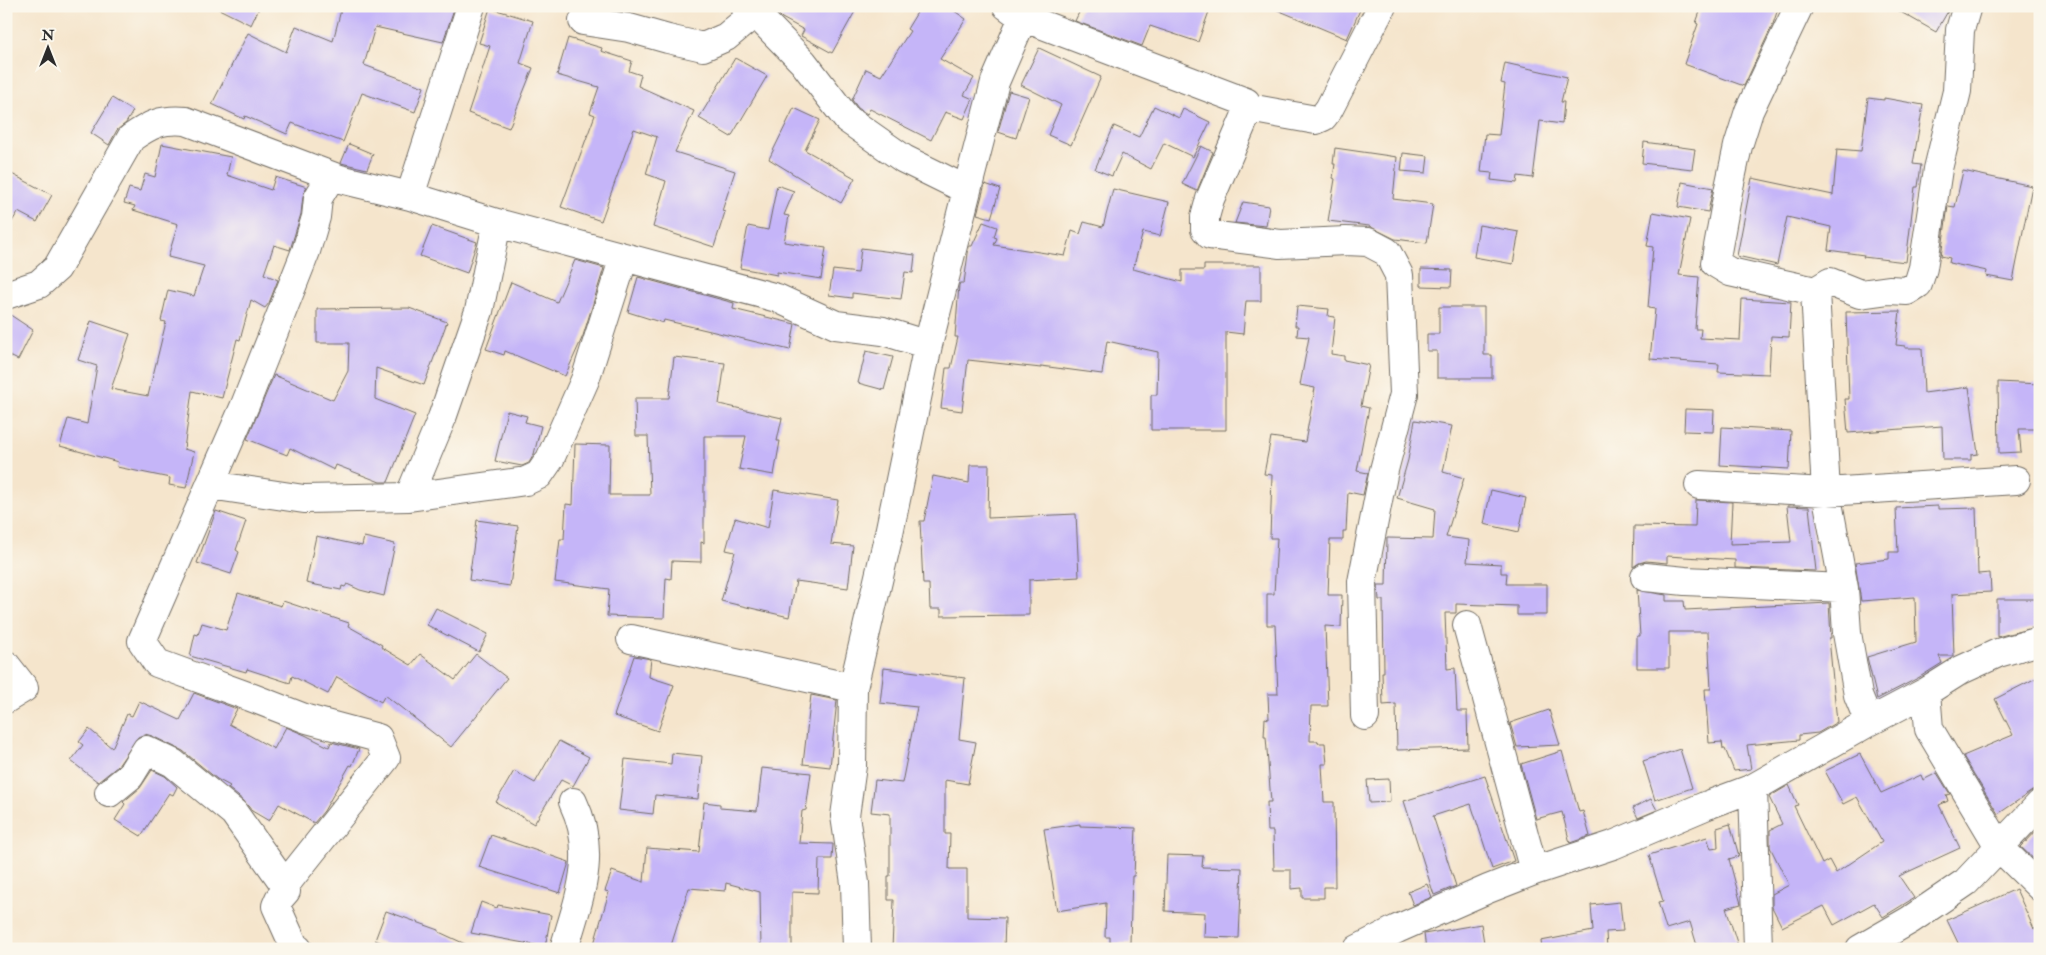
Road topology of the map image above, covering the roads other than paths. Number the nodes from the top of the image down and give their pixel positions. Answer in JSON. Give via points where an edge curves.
{"nodes":[{"id":1,"x":471,"y":6,"type":"edge"},
{"id":2,"x":1382,"y":6,"type":"edge"},
{"id":3,"x":1799,"y":6,"type":"edge"},
{"id":4,"x":1967,"y":6,"type":"edge"},
{"id":5,"x":750,"y":10,"type":"edge"},
{"id":6,"x":1019,"y":10,"type":"edge"},
{"id":7,"x":583,"y":20,"type":"dead end"},
{"id":8,"x":1249,"y":108,"type":"junction"},
{"id":9,"x":340,"y":180,"type":"junction"},
{"id":10,"x":967,"y":190,"type":"junction"},
{"id":11,"x":410,"y":196,"type":"junction"},
{"id":12,"x":497,"y":223,"type":"junction"},
{"id":13,"x":624,"y":257,"type":"junction"},
{"id":14,"x":1815,"y":291,"type":"junction"},
{"id":15,"x":6,"y":295,"type":"edge"},
{"id":16,"x":928,"y":345,"type":"junction"},
{"id":17,"x":2016,"y":480,"type":"dead end"},
{"id":18,"x":210,"y":485,"type":"junction"},
{"id":19,"x":1699,"y":485,"type":"dead end"},
{"id":20,"x":1826,"y":492,"type":"junction"},
{"id":21,"x":409,"y":497,"type":"junction"},
{"id":22,"x":1644,"y":577,"type":"dead end"},
{"id":23,"x":1844,"y":588,"type":"junction"},
{"id":24,"x":1467,"y":625,"type":"dead end"},
{"id":25,"x":631,"y":638,"type":"dead end"},
{"id":26,"x":2040,"y":642,"type":"edge"},
{"id":27,"x":6,"y":664,"type":"edge"},
{"id":28,"x":853,"y":688,"type":"junction"},
{"id":29,"x":1926,"y":692,"type":"junction"},
{"id":30,"x":6,"y":699,"type":"edge"},
{"id":31,"x":1365,"y":716,"type":"dead end"},
{"id":32,"x":1869,"y":722,"type":"junction"},
{"id":33,"x":1753,"y":788,"type":"junction"},
{"id":34,"x":109,"y":793,"type":"dead end"},
{"id":35,"x":573,"y":802,"type":"dead end"},
{"id":36,"x":2040,"y":804,"type":"edge"},
{"id":37,"x":2000,"y":848,"type":"junction"},
{"id":38,"x":1534,"y":871,"type":"junction"},
{"id":39,"x":285,"y":885,"type":"junction"},
{"id":40,"x":2040,"y":887,"type":"edge"},
{"id":41,"x":298,"y":949,"type":"edge"},
{"id":42,"x":564,"y":949,"type":"edge"},
{"id":43,"x":857,"y":949,"type":"edge"},
{"id":44,"x":1358,"y":949,"type":"edge"},
{"id":45,"x":1758,"y":949,"type":"edge"},
{"id":46,"x":1860,"y":949,"type":"edge"}],
"edges":[{"from":1,"to":11,"type":"street"},
{"from":2,"to":8,"type":"street","via":[[1323,117],[1316,120]]},
{"from":3,"to":14,"type":"street","via":[[1749,112],[1736,155],[1715,263],[1730,272]]},
{"from":4,"to":14,"type":"street","via":[[1960,30],[1956,90],[1918,284],[1907,290],[1860,294],[1830,282]]},
{"from":5,"to":7,"type":"street","via":[[726,38],[703,47]]},
{"from":5,"to":10,"type":"street","via":[[803,62],[847,119],[904,159]]},
{"from":6,"to":8,"type":"street","via":[[1246,102]]},
{"from":6,"to":10,"type":"street"},
{"from":8,"to":31,"type":"street","via":[[1210,199],[1205,228],[1210,234],[1280,244],[1368,242],[1387,252],[1399,275],[1404,394],[1380,487],[1362,582]]},
{"from":9,"to":11,"type":"street"},
{"from":9,"to":15,"type":"street","via":[[186,121],[167,119],[148,126],[131,138],[57,268],[39,284]]},
{"from":9,"to":18,"type":"street","via":[[330,178],[318,198],[306,251]]},
{"from":10,"to":16,"type":"street"},
{"from":11,"to":12,"type":"street"},
{"from":12,"to":13,"type":"street"},
{"from":12,"to":21,"type":"street","via":[[479,311],[442,418]]},
{"from":13,"to":16,"type":"street","via":[[777,298],[836,325],[883,331]]},
{"from":13,"to":21,"type":"street","via":[[585,380],[550,459],[539,475],[526,481]]},
{"from":14,"to":20,"type":"street"},
{"from":16,"to":28,"type":"street"},
{"from":17,"to":20,"type":"street"},
{"from":18,"to":21,"type":"street","via":[[304,499]]},
{"from":18,"to":39,"type":"street","via":[[142,641],[157,663],[307,720],[378,738],[386,758]]},
{"from":19,"to":20,"type":"street"},
{"from":20,"to":23,"type":"street"},
{"from":22,"to":23,"type":"street"},
{"from":23,"to":32,"type":"street","via":[[1847,633],[1857,686]]},
{"from":24,"to":38,"type":"street"},
{"from":25,"to":28,"type":"street"},
{"from":26,"to":29,"type":"street","via":[[1998,653]]},
{"from":27,"to":30,"type":"street","via":[[24,688]]},
{"from":28,"to":43,"type":"street","via":[[852,766],[845,816],[855,883]]},
{"from":29,"to":32,"type":"street"},
{"from":29,"to":37,"type":"street","via":[[1929,729]]},
{"from":32,"to":33,"type":"street"},
{"from":33,"to":38,"type":"street","via":[[1613,846]]},
{"from":33,"to":45,"type":"street"},
{"from":34,"to":39,"type":"street","via":[[130,776],[146,750],[173,763],[234,813]]},
{"from":35,"to":42,"type":"street","via":[[580,817],[587,860],[583,887]]},
{"from":36,"to":37,"type":"street"},
{"from":37,"to":40,"type":"street"},
{"from":37,"to":46,"type":"street","via":[[1966,882]]},
{"from":38,"to":44,"type":"street"},
{"from":39,"to":41,"type":"street","via":[[286,891],[276,906]]}]}
